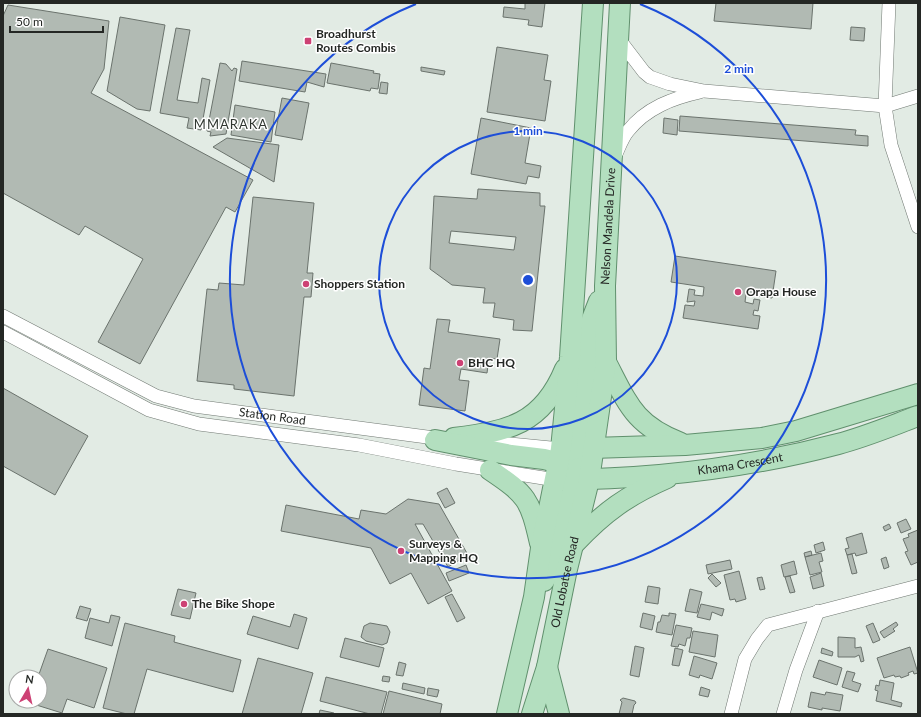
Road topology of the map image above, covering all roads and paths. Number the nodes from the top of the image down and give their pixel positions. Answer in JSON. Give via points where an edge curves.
{"nodes":[{"id":1,"x":593,"y":3,"type":"edge"},
{"id":2,"x":620,"y":3,"type":"edge"},
{"id":3,"x":889,"y":3,"type":"edge"},
{"id":4,"x":618,"y":38,"type":"junction"},
{"id":5,"x":704,"y":91,"type":"junction"},
{"id":6,"x":918,"y":96,"type":"edge"},
{"id":7,"x":885,"y":106,"type":"junction"},
{"id":8,"x":610,"y":165,"type":"junction"},
{"id":9,"x":918,"y":227,"type":"edge"},
{"id":10,"x":605,"y":286,"type":"junction"},
{"id":11,"x":3,"y":316,"type":"edge"},
{"id":12,"x":3,"y":332,"type":"edge"},
{"id":13,"x":570,"y":356,"type":"junction"},
{"id":14,"x":606,"y":362,"type":"junction"},
{"id":15,"x":914,"y":392,"type":"edge"},
{"id":16,"x":916,"y":419,"type":"edge"},
{"id":17,"x":444,"y":439,"type":"junction"},
{"id":18,"x":686,"y":444,"type":"junction"},
{"id":19,"x":748,"y":462,"type":"junction"},
{"id":20,"x":576,"y":464,"type":"junction"},
{"id":21,"x":490,"y":470,"type":"junction"},
{"id":22,"x":680,"y":473,"type":"junction"},
{"id":23,"x":573,"y":545,"type":"junction"},
{"id":24,"x":541,"y":548,"type":"junction"},
{"id":25,"x":918,"y":586,"type":"edge"},
{"id":26,"x":534,"y":597,"type":"junction"},
{"id":27,"x":818,"y":611,"type":"junction"},
{"id":28,"x":547,"y":667,"type":"junction"},
{"id":29,"x":507,"y":714,"type":"edge"},
{"id":30,"x":532,"y":714,"type":"edge"},
{"id":31,"x":559,"y":714,"type":"edge"},
{"id":32,"x":731,"y":714,"type":"edge"},
{"id":33,"x":783,"y":714,"type":"edge"}],
"edges":[{"from":1,"to":13,"type":"main road"},
{"from":2,"to":4,"type":"main road","name":"Nelson Mandela Drive"},
{"from":3,"to":7,"type":"street"},
{"from":4,"to":5,"type":"street","via":[[650,77]]},
{"from":4,"to":8,"type":"main road","name":"Nelson Mandela Drive"},
{"from":5,"to":7,"type":"street"},
{"from":5,"to":8,"type":"street","via":[[675,98],[645,114],[627,132]]},
{"from":6,"to":7,"type":"street"},
{"from":7,"to":9,"type":"street","via":[[891,145]]},
{"from":8,"to":10,"type":"main road","name":"Nelson Mandela Drive"},
{"from":10,"to":14,"type":"main road","name":"Nelson Mandela Drive"},
{"from":10,"to":20,"type":"main road","via":[[592,319]]},
{"from":11,"to":17,"type":"street","name":"Station Road","via":[[156,396],[194,406]]},
{"from":12,"to":21,"type":"street","name":"Station Road","via":[[150,410],[199,424],[359,445]]},
{"from":13,"to":17,"type":"main road","via":[[556,387],[530,416],[513,427],[495,433]]},
{"from":13,"to":20,"type":"main road"},
{"from":14,"to":18,"type":"main road","via":[[624,400],[634,412],[663,436]]},
{"from":14,"to":20,"type":"main road","name":"Nelson Mandela Drive"},
{"from":15,"to":18,"type":"main road","name":"Khama Crescent","via":[[796,431],[762,438]]},
{"from":16,"to":19,"type":"main road","name":"Khama Crescent","via":[[839,444],[790,456]]},
{"from":17,"to":20,"type":"main road","via":[[511,455]]},
{"from":18,"to":20,"type":"main road","name":"Khama Crescent"},
{"from":19,"to":20,"type":"main road","via":[[721,458]]},
{"from":19,"to":22,"type":"main road","name":"Khama Crescent","via":[[732,467]]},
{"from":20,"to":21,"type":"street","name":"Station Road"},
{"from":20,"to":22,"type":"main road","name":"Khama Crescent"},
{"from":20,"to":23,"type":"main road","name":"Old Lobatse Road"},
{"from":20,"to":24,"type":"main road"},
{"from":20,"to":26,"type":"main road","via":[[550,570]]},
{"from":21,"to":24,"type":"main road","via":[[516,487],[528,502]]},
{"from":22,"to":23,"type":"main road","via":[[645,487],[618,504],[596,520]]},
{"from":23,"to":28,"type":"main road","name":"Old Lobatse Road"},
{"from":24,"to":26,"type":"main road"},
{"from":25,"to":27,"type":"street"},
{"from":26,"to":29,"type":"main road"},
{"from":27,"to":32,"type":"street","via":[[768,625],[745,659]]},
{"from":27,"to":33,"type":"street"},
{"from":28,"to":30,"type":"main road","name":"Old Lobatse Road"},
{"from":28,"to":31,"type":"main road"}]}
